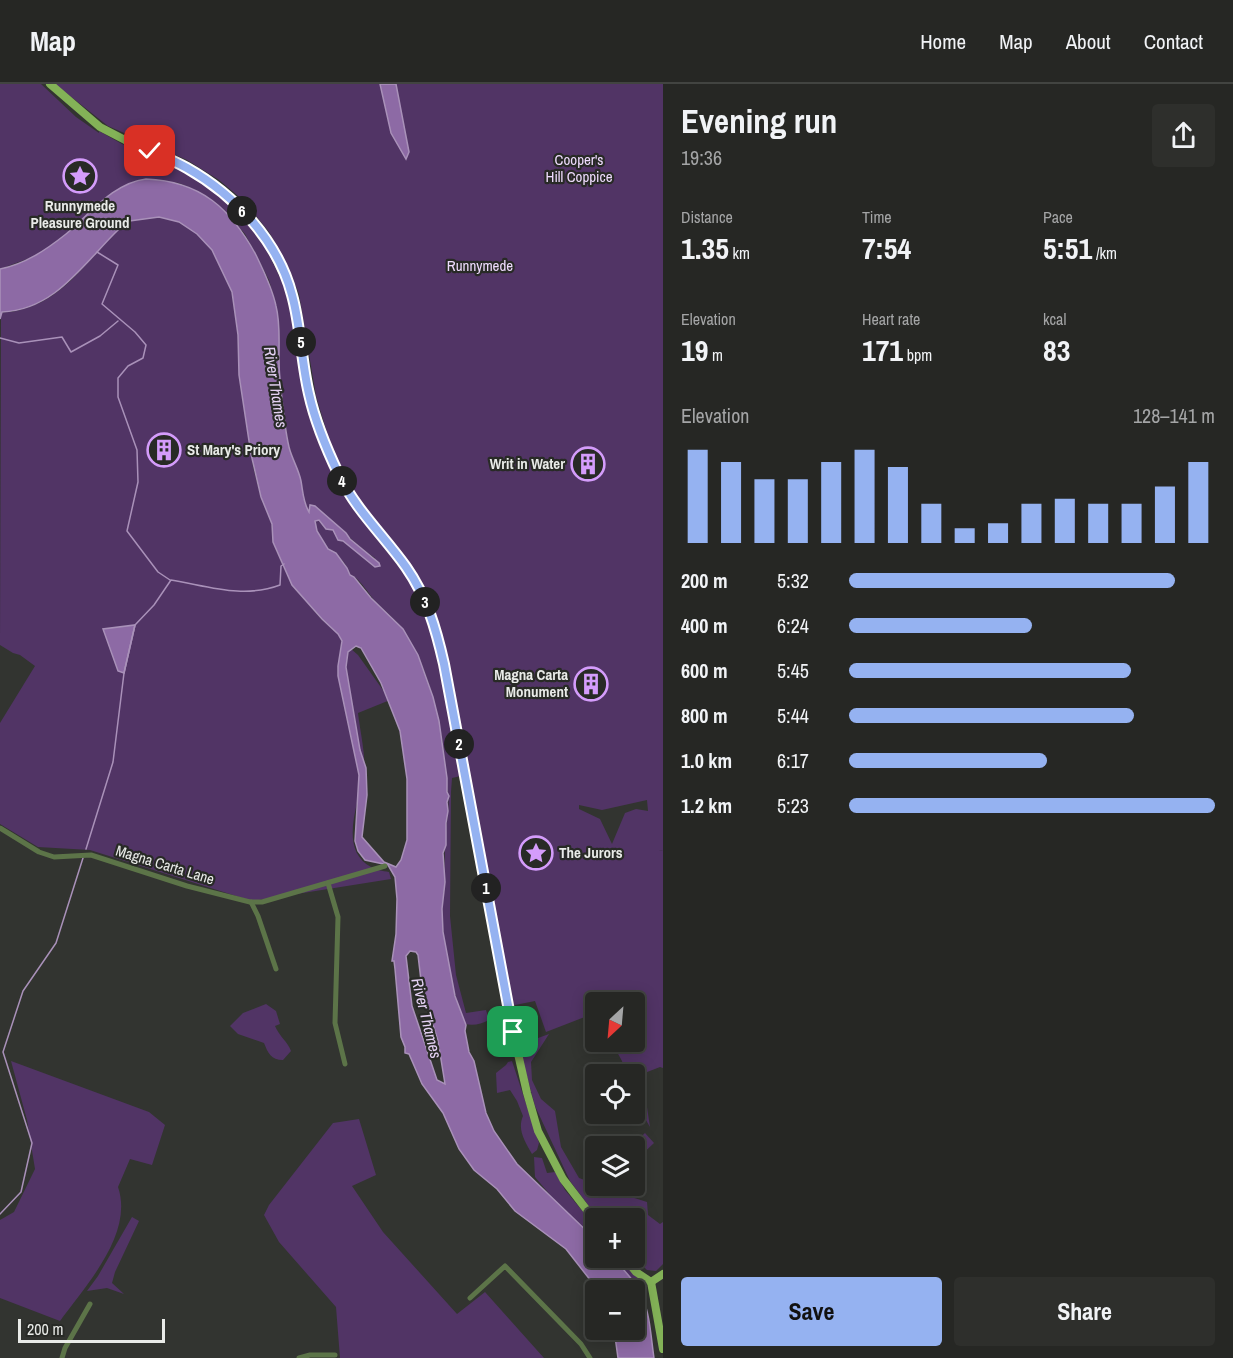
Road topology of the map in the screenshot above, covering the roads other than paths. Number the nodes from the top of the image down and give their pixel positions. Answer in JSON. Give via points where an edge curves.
{"nodes":[{"id":1,"x":50,"y":84,"type":"edge"},
{"id":2,"x":0,"y":828,"type":"edge"},
{"id":3,"x":385,"y":867,"type":"dead end"},
{"id":4,"x":328,"y":883,"type":"junction"},
{"id":5,"x":250,"y":902,"type":"junction"},
{"id":6,"x":276,"y":969,"type":"dead end"},
{"id":7,"x":345,"y":1064,"type":"dead end"},
{"id":8,"x":585,"y":1208,"type":"edge"},
{"id":9,"x":500,"y":1261,"type":"dead end"},
{"id":10,"x":505,"y":1266,"type":"junction"},
{"id":11,"x":633,"y":1268,"type":"edge"},
{"id":12,"x":663,"y":1274,"type":"edge"},
{"id":13,"x":651,"y":1282,"type":"junction"},
{"id":14,"x":470,"y":1298,"type":"dead end"},
{"id":15,"x":90,"y":1304,"type":"dead end"},
{"id":16,"x":663,"y":1349,"type":"edge"},
{"id":17,"x":335,"y":1355,"type":"dead end"},
{"id":18,"x":62,"y":1358,"type":"edge"},
{"id":19,"x":299,"y":1358,"type":"edge"},
{"id":20,"x":590,"y":1358,"type":"edge"}],
"edges":[{"from":1,"to":8,"type":"main road","via":[[100,127],[185,166],[231,199],[254,222],[280,266],[292,292],[309,394],[330,454],[360,509],[413,578],[432,619],[527,1093],[538,1131],[563,1179]]},
{"from":2,"to":5,"type":"street","name":"Magna Carta Lane","via":[[54,857],[91,855]]},
{"from":3,"to":4,"type":"street","name":"Magna Carta Lane"},
{"from":4,"to":5,"type":"street","name":"Magna Carta Lane"},
{"from":4,"to":7,"type":"street","via":[[338,917],[335,1023]]},
{"from":5,"to":6,"type":"street"},
{"from":9,"to":10,"type":"street"},
{"from":10,"to":14,"type":"street"},
{"from":10,"to":20,"type":"street"},
{"from":11,"to":13,"type":"main road"},
{"from":12,"to":13,"type":"main road"},
{"from":13,"to":16,"type":"main road"},
{"from":15,"to":18,"type":"street"},
{"from":17,"to":19,"type":"street"}]}
